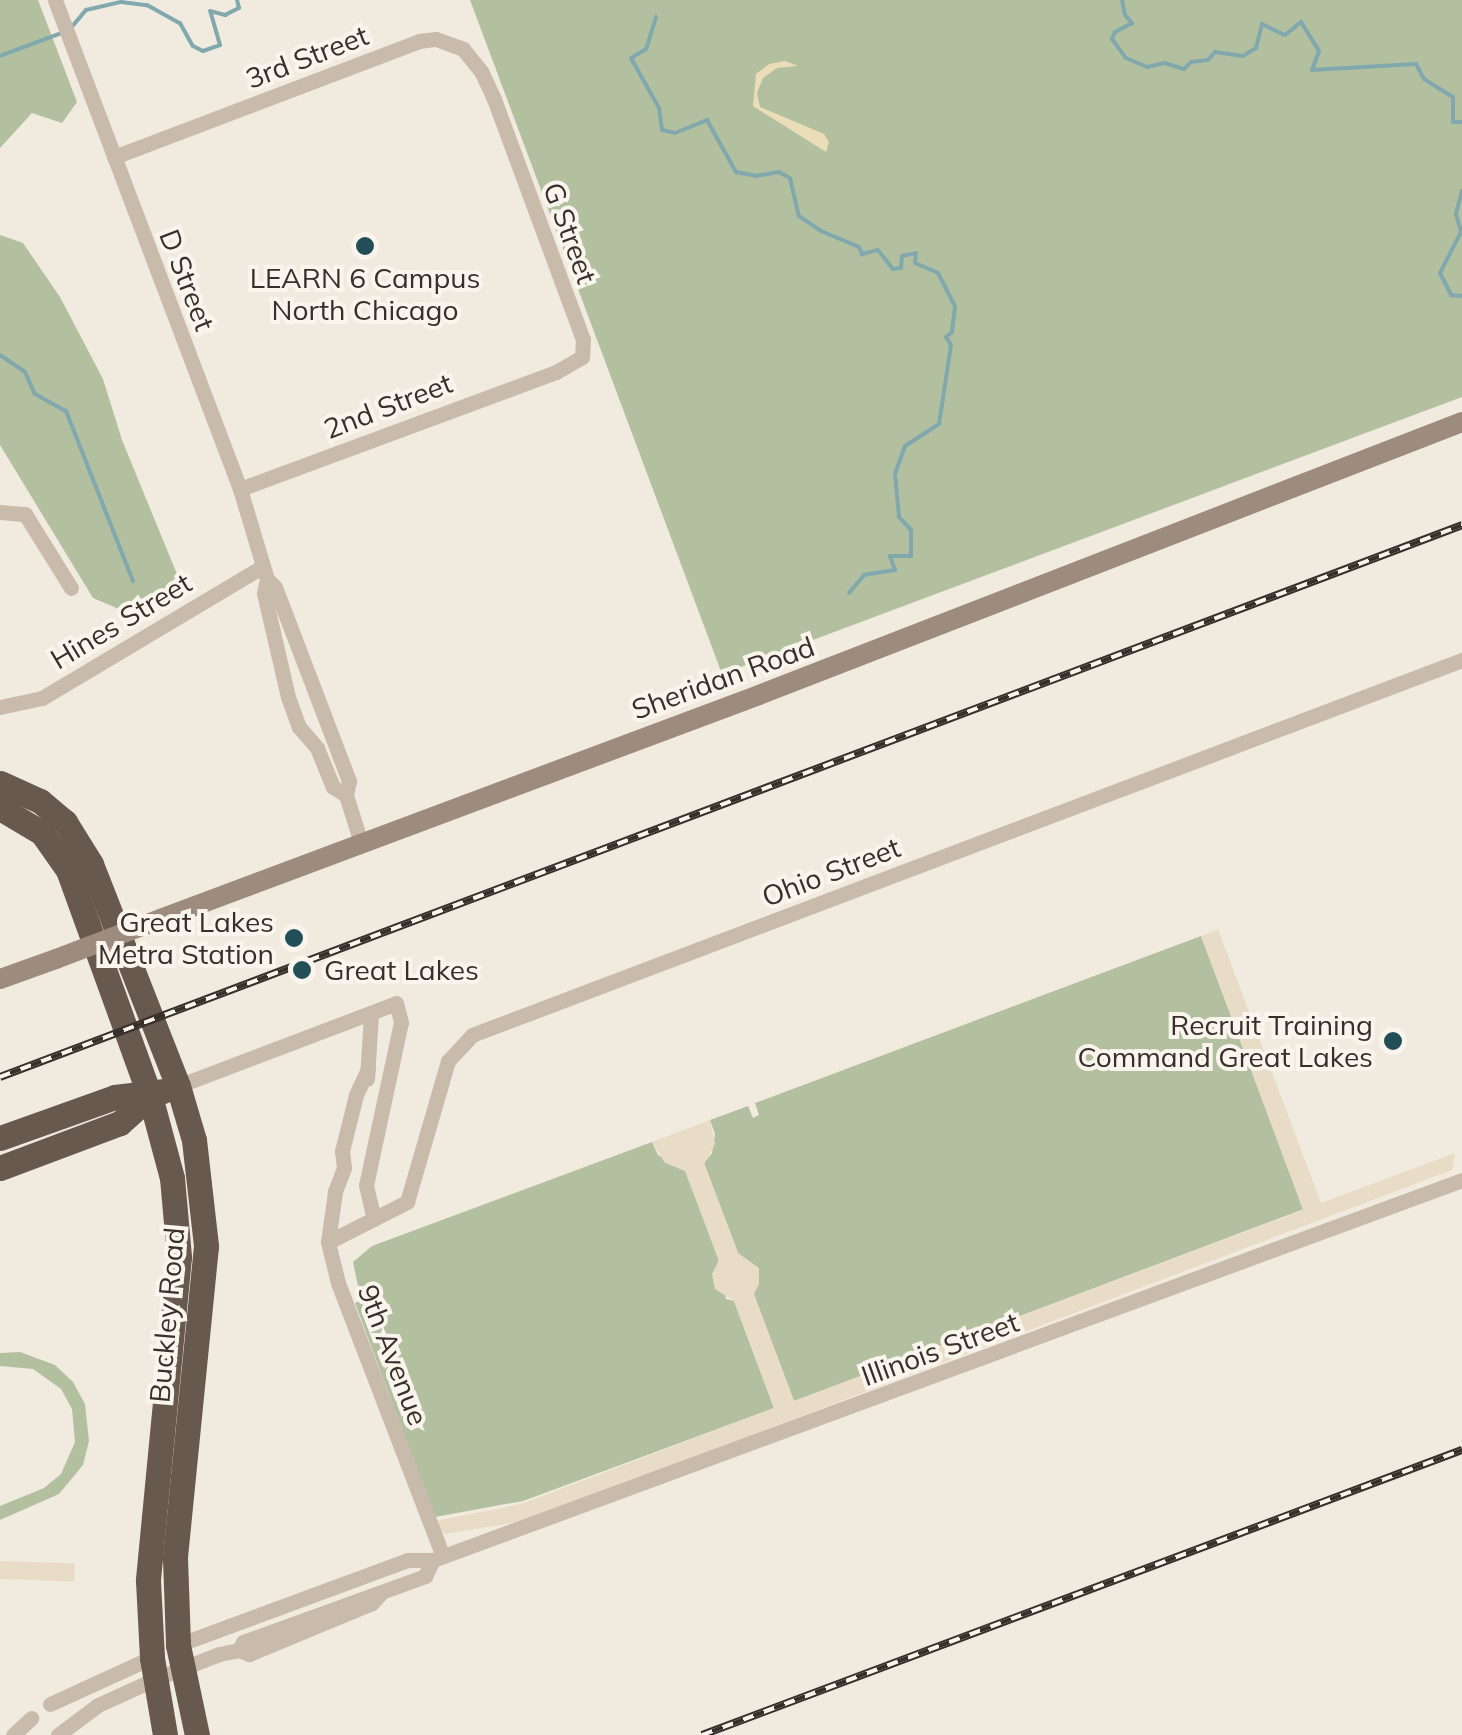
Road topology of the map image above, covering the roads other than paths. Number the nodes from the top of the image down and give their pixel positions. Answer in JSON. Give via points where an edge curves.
{"nodes":[{"id":1,"x":55,"y":0,"type":"edge"},
{"id":2,"x":494,"y":98,"type":"joint"},
{"id":3,"x":114,"y":157,"type":"junction"},
{"id":4,"x":556,"y":372,"type":"joint"},
{"id":5,"x":1462,"y":422,"type":"edge"},
{"id":6,"x":240,"y":489,"type":"junction"},
{"id":7,"x":0,"y":512,"type":"edge"},
{"id":8,"x":265,"y":573,"type":"junction"},
{"id":9,"x":71,"y":588,"type":"dead end"},
{"id":10,"x":1462,"y":660,"type":"edge"},
{"id":11,"x":0,"y":707,"type":"edge"},
{"id":12,"x":0,"y":783,"type":"edge"},
{"id":13,"x":346,"y":795,"type":"junction"},
{"id":14,"x":0,"y":808,"type":"edge"},
{"id":15,"x":361,"y":843,"type":"junction"},
{"id":16,"x":0,"y":980,"type":"edge"},
{"id":17,"x":371,"y":1013,"type":"junction"},
{"id":18,"x":178,"y":1086,"type":"junction"},
{"id":19,"x":150,"y":1096,"type":"junction"},
{"id":20,"x":0,"y":1138,"type":"edge"},
{"id":21,"x":0,"y":1168,"type":"edge"},
{"id":22,"x":1462,"y":1180,"type":"edge"},
{"id":23,"x":374,"y":1220,"type":"junction"},
{"id":24,"x":328,"y":1242,"type":"junction"},
{"id":25,"x":438,"y":1558,"type":"junction"},
{"id":26,"x":180,"y":1656,"type":"junction"},
{"id":27,"x":154,"y":1669,"type":"junction"},
{"id":28,"x":50,"y":1704,"type":"dead end"},
{"id":29,"x":31,"y":1718,"type":"dead end"},
{"id":30,"x":13,"y":1735,"type":"edge"},
{"id":31,"x":58,"y":1735,"type":"edge"},
{"id":32,"x":166,"y":1735,"type":"edge"},
{"id":33,"x":197,"y":1735,"type":"edge"}],
"edges":[{"from":1,"to":3,"type":"street","name":"D Street"},
{"from":2,"to":3,"type":"street","name":"3rd Street","via":[[463,49],[436,39],[419,41]]},
{"from":2,"to":4,"type":"street","name":"G Street","via":[[583,339],[582,357]]},
{"from":3,"to":6,"type":"street","name":"D Street"},
{"from":4,"to":6,"type":"street","name":"2nd Street"},
{"from":5,"to":15,"type":"main road","name":"Sheridan Road"},
{"from":6,"to":8,"type":"street","name":"D Street"},
{"from":7,"to":9,"type":"street","via":[[26,514]]},
{"from":8,"to":11,"type":"street","name":"Hines Street","via":[[42,698]]},
{"from":8,"to":13,"type":"street","name":"D Street","via":[[349,781]]},
{"from":8,"to":13,"type":"street","name":"D Street","via":[[288,697],[333,786]]},
{"from":10,"to":23,"type":"street","name":"Ohio Street","via":[[472,1035],[448,1061],[412,1195],[403,1207]]},
{"from":12,"to":18,"type":"highway","name":"Buckley Road","via":[[40,801],[78,839]]},
{"from":13,"to":15,"type":"street","name":"D Street"},
{"from":14,"to":19,"type":"highway","name":"Buckley Road","via":[[27,820],[63,858]]},
{"from":15,"to":16,"type":"main road","name":"Sheridan Road","bridge":true},
{"from":17,"to":18,"type":"street"},
{"from":17,"to":23,"type":"street","via":[[396,1004],[401,1022],[366,1185]]},
{"from":17,"to":24,"type":"street","name":"9th Avenue","via":[[368,1069],[342,1151]]},
{"from":18,"to":19,"type":"highway"},
{"from":18,"to":26,"type":"highway","name":"Buckley Road","via":[[202,1182],[206,1246],[176,1539]]},
{"from":19,"to":20,"type":"highway","via":[[114,1098]]},
{"from":19,"to":21,"type":"highway","via":[[120,1123]]},
{"from":19,"to":27,"type":"highway","name":"Buckley Road","via":[[172,1178],[179,1237],[151,1518]]},
{"from":22,"to":25,"type":"street","name":"Illinois Street"},
{"from":23,"to":24,"type":"street","name":"Ohio Street"},
{"from":24,"to":25,"type":"street","name":"9th Avenue"},
{"from":25,"to":26,"type":"street","name":"Illinois Street","via":[[408,1560]]},
{"from":25,"to":26,"type":"street","name":"Illinois Street","via":[[425,1576],[259,1650]]},
{"from":26,"to":27,"type":"street","name":"Illinois Street"},
{"from":26,"to":27,"type":"street","name":"Illinois Street"},
{"from":26,"to":33,"type":"highway","name":"Buckley Road"},
{"from":27,"to":28,"type":"street"},
{"from":27,"to":31,"type":"street"},
{"from":27,"to":32,"type":"highway","name":"Buckley Road"},
{"from":29,"to":30,"type":"street"}]}
